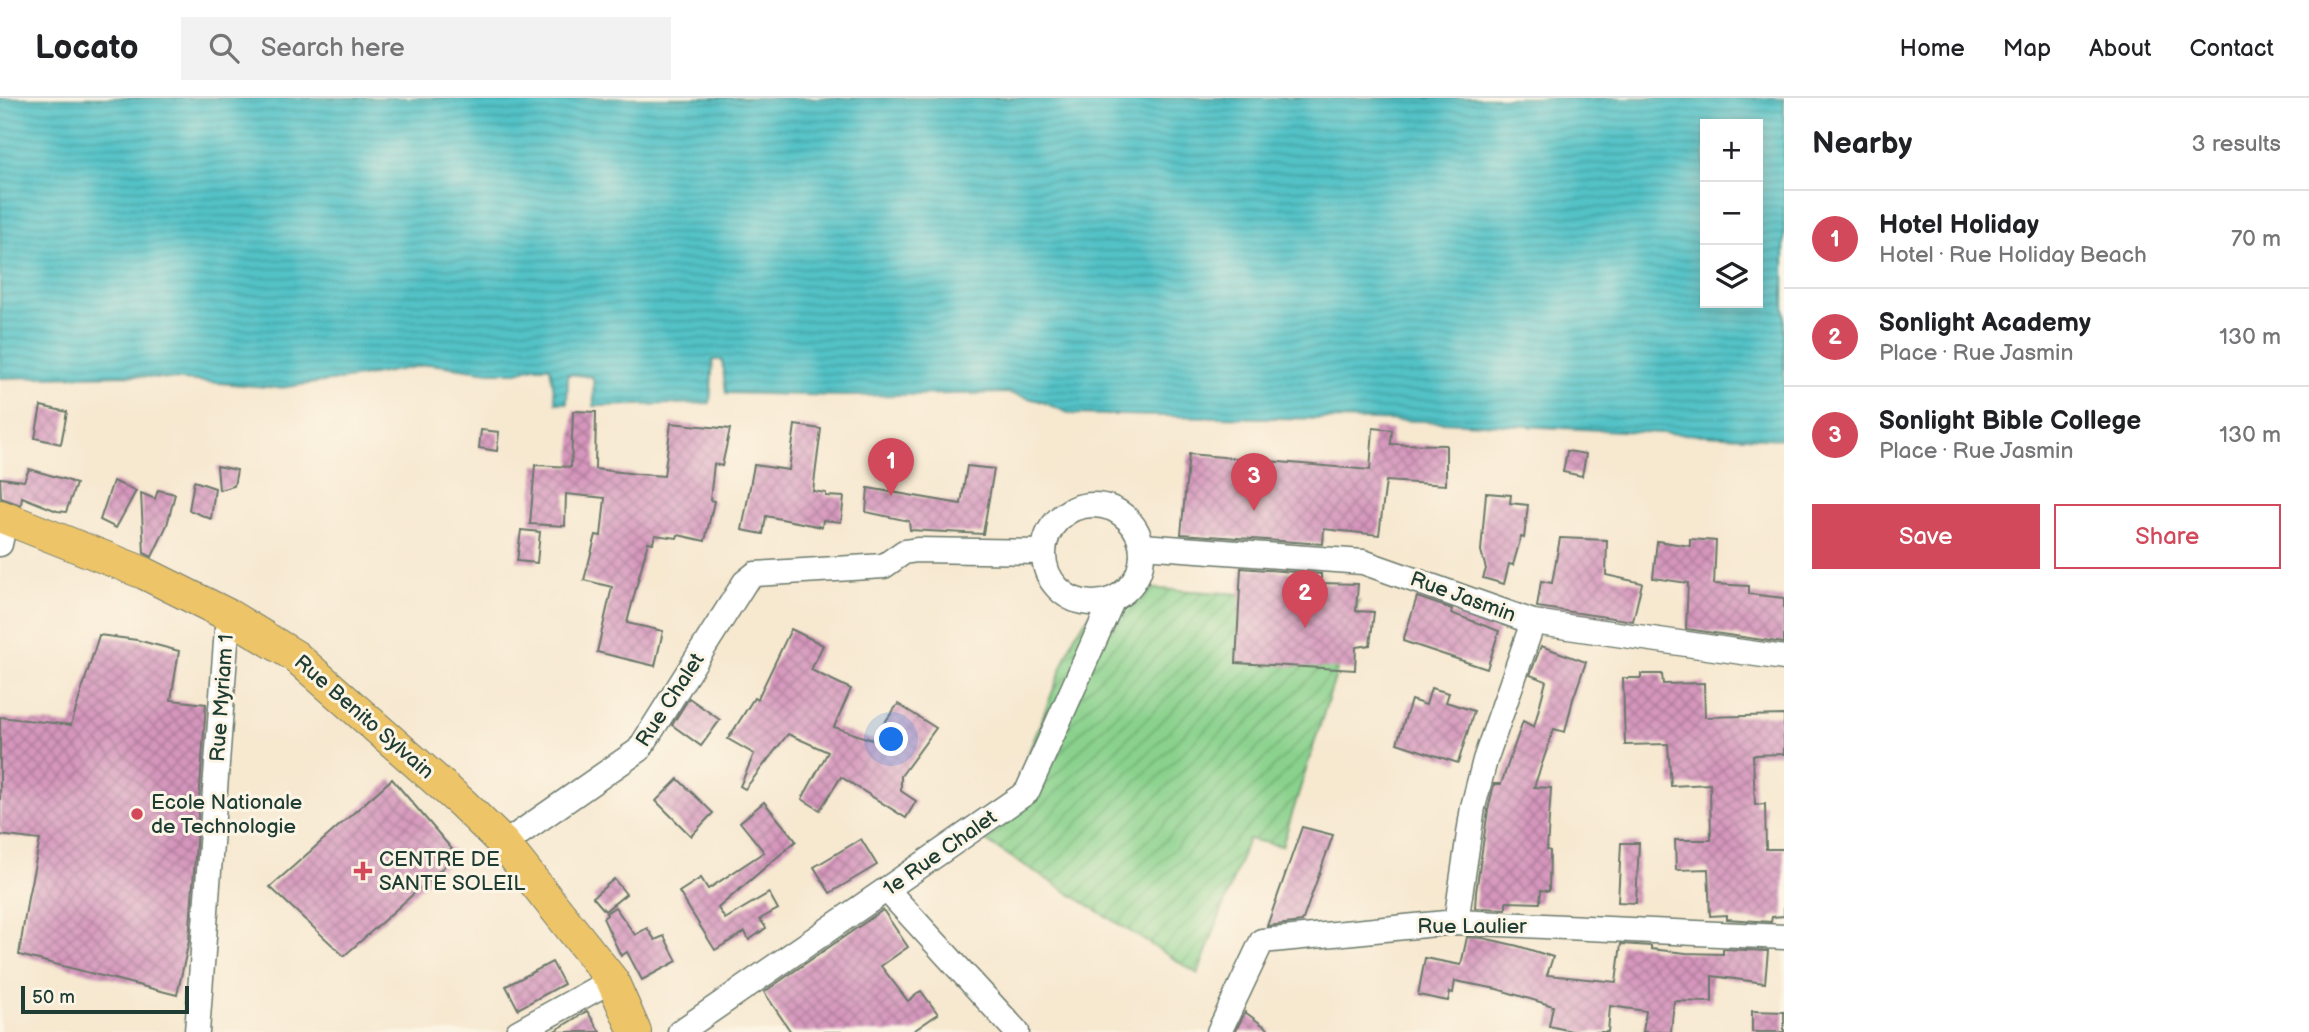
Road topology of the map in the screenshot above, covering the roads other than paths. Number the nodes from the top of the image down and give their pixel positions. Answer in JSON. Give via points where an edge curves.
{"nodes":[{"id":1,"x":2,"y":526,"type":"edge"},
{"id":2,"x":1142,"y":546,"type":"junction"},
{"id":3,"x":1043,"y":552,"type":"junction"},
{"id":4,"x":1112,"y":601,"type":"junction"},
{"id":5,"x":228,"y":615,"type":"junction"},
{"id":6,"x":1533,"y":622,"type":"junction"},
{"id":7,"x":1784,"y":658,"type":"edge"},
{"id":8,"x":504,"y":844,"type":"junction"},
{"id":9,"x":887,"y":890,"type":"junction"},
{"id":10,"x":1457,"y":922,"type":"junction"},
{"id":11,"x":1784,"y":937,"type":"edge"},
{"id":12,"x":612,"y":980,"type":"junction"},
{"id":13,"x":197,"y":1032,"type":"edge"},
{"id":14,"x":518,"y":1032,"type":"edge"},
{"id":15,"x":635,"y":1032,"type":"edge"},
{"id":16,"x":680,"y":1032,"type":"edge"},
{"id":17,"x":1017,"y":1032,"type":"edge"},
{"id":18,"x":1219,"y":1032,"type":"edge"}],
"edges":[{"from":1,"to":5,"type":"main road","name":"Rue Benito Sylvain","via":[[144,573]]},
{"from":2,"to":3,"type":"street","via":[[1127,518],[1098,505],[1082,506],[1055,522]]},
{"from":2,"to":4,"type":"street","via":[[1136,579]]},
{"from":2,"to":6,"type":"street","name":"Rue Jasmin","via":[[1363,562]]},
{"from":3,"to":4,"type":"street","via":[[1045,569],[1064,595],[1079,603]]},
{"from":3,"to":8,"type":"street","name":"Rue Chalet","via":[[917,550],[904,552],[884,566],[755,574],[745,582],[639,750]]},
{"from":4,"to":9,"type":"street","name":"1e Rue Chalet","via":[[1027,792]]},
{"from":5,"to":8,"type":"main road","name":"Rue Benito Sylvain","via":[[295,656]]},
{"from":5,"to":13,"type":"street","name":"Rue Myriam 1"},
{"from":6,"to":7,"type":"street","name":"Rue Jasmin"},
{"from":6,"to":10,"type":"street","via":[[1476,795]]},
{"from":8,"to":12,"type":"main road","name":"Rue Benito Sylvain"},
{"from":9,"to":16,"type":"street","name":"1e Rue Chalet"},
{"from":9,"to":17,"type":"street"},
{"from":10,"to":11,"type":"street","name":"Rue Laulier"},
{"from":10,"to":18,"type":"street","name":"Rue Laulier","via":[[1262,941]]},
{"from":12,"to":14,"type":"street"},
{"from":12,"to":15,"type":"main road","name":"Rue Benito Sylvain"}]}
